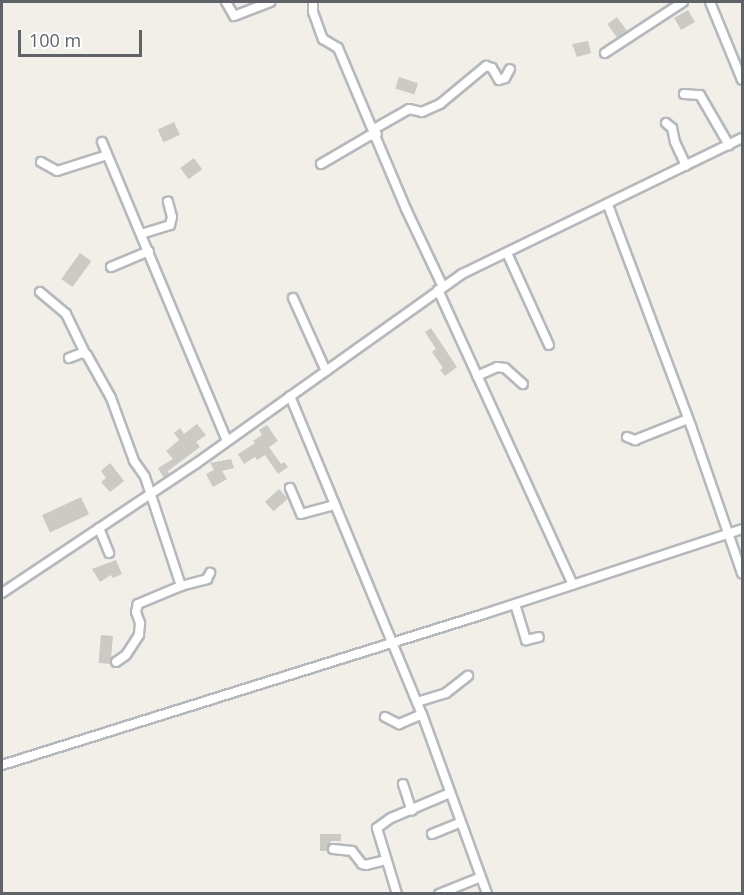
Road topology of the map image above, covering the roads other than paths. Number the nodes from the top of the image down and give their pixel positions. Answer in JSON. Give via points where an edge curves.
{"nodes":[{"id":1,"x":226,"y":2,"type":"edge"},
{"id":2,"x":270,"y":2,"type":"edge"},
{"id":3,"x":313,"y":2,"type":"edge"},
{"id":4,"x":683,"y":2,"type":"edge"},
{"id":5,"x":710,"y":2,"type":"edge"},
{"id":6,"x":605,"y":53,"type":"dead end"},
{"id":7,"x":510,"y":69,"type":"dead end"},
{"id":8,"x":742,"y":80,"type":"edge"},
{"id":9,"x":684,"y":94,"type":"dead end"},
{"id":10,"x":666,"y":123,"type":"dead end"},
{"id":11,"x":376,"y":131,"type":"junction"},
{"id":12,"x":742,"y":138,"type":"edge"},
{"id":13,"x":102,"y":142,"type":"dead end"},
{"id":14,"x":729,"y":145,"type":"junction"},
{"id":15,"x":107,"y":155,"type":"junction"},
{"id":16,"x":42,"y":162,"type":"dead end"},
{"id":17,"x":321,"y":164,"type":"dead end"},
{"id":18,"x":686,"y":166,"type":"junction"},
{"id":19,"x":168,"y":202,"type":"dead end"},
{"id":20,"x":608,"y":205,"type":"junction"},
{"id":21,"x":141,"y":234,"type":"junction"},
{"id":22,"x":149,"y":251,"type":"junction"},
{"id":23,"x":507,"y":253,"type":"junction"},
{"id":24,"x":111,"y":267,"type":"dead end"},
{"id":25,"x":440,"y":289,"type":"junction"},
{"id":26,"x":40,"y":292,"type":"dead end"},
{"id":27,"x":293,"y":298,"type":"dead end"},
{"id":28,"x":549,"y":345,"type":"dead end"},
{"id":29,"x":85,"y":353,"type":"junction"},
{"id":30,"x":69,"y":358,"type":"dead end"},
{"id":31,"x":326,"y":371,"type":"junction"},
{"id":32,"x":477,"y":376,"type":"junction"},
{"id":33,"x":523,"y":384,"type":"dead end"},
{"id":34,"x":290,"y":396,"type":"junction"},
{"id":35,"x":688,"y":419,"type":"junction"},
{"id":36,"x":627,"y":437,"type":"dead end"},
{"id":37,"x":228,"y":441,"type":"junction"},
{"id":38,"x":290,"y":488,"type":"dead end"},
{"id":39,"x":149,"y":495,"type":"junction"},
{"id":40,"x":335,"y":505,"type":"junction"},
{"id":41,"x":99,"y":528,"type":"junction"},
{"id":42,"x":742,"y":529,"type":"edge"},
{"id":43,"x":728,"y":534,"type":"junction"},
{"id":44,"x":109,"y":553,"type":"dead end"},
{"id":45,"x":210,"y":573,"type":"dead end"},
{"id":46,"x":742,"y":573,"type":"edge"},
{"id":47,"x":573,"y":585,"type":"junction"},
{"id":48,"x":181,"y":586,"type":"junction"},
{"id":49,"x":2,"y":594,"type":"edge"},
{"id":50,"x":515,"y":604,"type":"junction"},
{"id":51,"x":538,"y":637,"type":"dead end"},
{"id":52,"x":392,"y":642,"type":"junction"},
{"id":53,"x":116,"y":662,"type":"dead end"},
{"id":54,"x":468,"y":676,"type":"dead end"},
{"id":55,"x":417,"y":702,"type":"junction"},
{"id":56,"x":422,"y":714,"type":"junction"},
{"id":57,"x":385,"y":717,"type":"dead end"},
{"id":58,"x":2,"y":765,"type":"edge"},
{"id":59,"x":403,"y":784,"type":"dead end"},
{"id":60,"x":450,"y":793,"type":"junction"},
{"id":61,"x":412,"y":811,"type":"junction"},
{"id":62,"x":461,"y":822,"type":"junction"},
{"id":63,"x":432,"y":834,"type":"dead end"},
{"id":64,"x":333,"y":849,"type":"dead end"},
{"id":65,"x":386,"y":860,"type":"junction"},
{"id":66,"x":481,"y":877,"type":"junction"},
{"id":67,"x":397,"y":894,"type":"edge"},
{"id":68,"x":439,"y":894,"type":"edge"},
{"id":69,"x":487,"y":894,"type":"edge"}],
"edges":[{"from":1,"to":2,"type":"street","via":[[234,16]]},
{"from":3,"to":11,"type":"street","via":[[312,12],[323,39],[339,48]]},
{"from":4,"to":6,"type":"street"},
{"from":5,"to":8,"type":"street"},
{"from":7,"to":11,"type":"street","via":[[499,80],[492,68],[486,66],[440,104],[422,112],[409,108]]},
{"from":9,"to":14,"type":"street","via":[[700,95]]},
{"from":10,"to":18,"type":"street","via":[[672,128]]},
{"from":11,"to":17,"type":"street"},
{"from":11,"to":25,"type":"street"},
{"from":12,"to":14,"type":"street"},
{"from":13,"to":15,"type":"street"},
{"from":14,"to":18,"type":"street"},
{"from":15,"to":16,"type":"street","via":[[57,171]]},
{"from":15,"to":21,"type":"street"},
{"from":18,"to":20,"type":"street"},
{"from":19,"to":21,"type":"street","via":[[173,222]]},
{"from":20,"to":23,"type":"street"},
{"from":20,"to":35,"type":"street"},
{"from":21,"to":22,"type":"street"},
{"from":22,"to":24,"type":"street"},
{"from":22,"to":37,"type":"street"},
{"from":23,"to":25,"type":"street"},
{"from":23,"to":28,"type":"street"},
{"from":25,"to":31,"type":"street"},
{"from":25,"to":32,"type":"street"},
{"from":26,"to":29,"type":"street","via":[[66,314]]},
{"from":27,"to":31,"type":"street"},
{"from":29,"to":30,"type":"street"},
{"from":29,"to":39,"type":"street","via":[[111,398]]},
{"from":31,"to":34,"type":"street"},
{"from":32,"to":33,"type":"street","via":[[497,367],[505,368]]},
{"from":32,"to":47,"type":"street"},
{"from":34,"to":37,"type":"street"},
{"from":34,"to":40,"type":"street"},
{"from":35,"to":36,"type":"street","via":[[635,440]]},
{"from":35,"to":43,"type":"street"},
{"from":37,"to":39,"type":"street"},
{"from":38,"to":40,"type":"street","via":[[301,514]]},
{"from":39,"to":41,"type":"street"},
{"from":39,"to":48,"type":"street"},
{"from":40,"to":52,"type":"street"},
{"from":41,"to":44,"type":"street"},
{"from":41,"to":49,"type":"street"},
{"from":42,"to":43,"type":"street"},
{"from":43,"to":46,"type":"street"},
{"from":43,"to":47,"type":"street"},
{"from":45,"to":48,"type":"street","via":[[207,579]]},
{"from":47,"to":50,"type":"street"},
{"from":48,"to":53,"type":"street","via":[[138,604],[139,635],[126,656]]},
{"from":50,"to":51,"type":"street","via":[[526,640]]},
{"from":50,"to":52,"type":"street"},
{"from":52,"to":55,"type":"street"},
{"from":52,"to":58,"type":"street"},
{"from":54,"to":55,"type":"street","via":[[446,693]]},
{"from":55,"to":56,"type":"street"},
{"from":56,"to":57,"type":"street","via":[[399,724]]},
{"from":56,"to":60,"type":"street"},
{"from":59,"to":61,"type":"street"},
{"from":60,"to":61,"type":"street"},
{"from":60,"to":62,"type":"street"},
{"from":61,"to":65,"type":"street","via":[[377,828]]},
{"from":62,"to":63,"type":"street"},
{"from":62,"to":66,"type":"street"},
{"from":64,"to":65,"type":"street","via":[[352,851],[366,865]]},
{"from":65,"to":67,"type":"street"},
{"from":66,"to":68,"type":"street"},
{"from":66,"to":69,"type":"street"}]}
